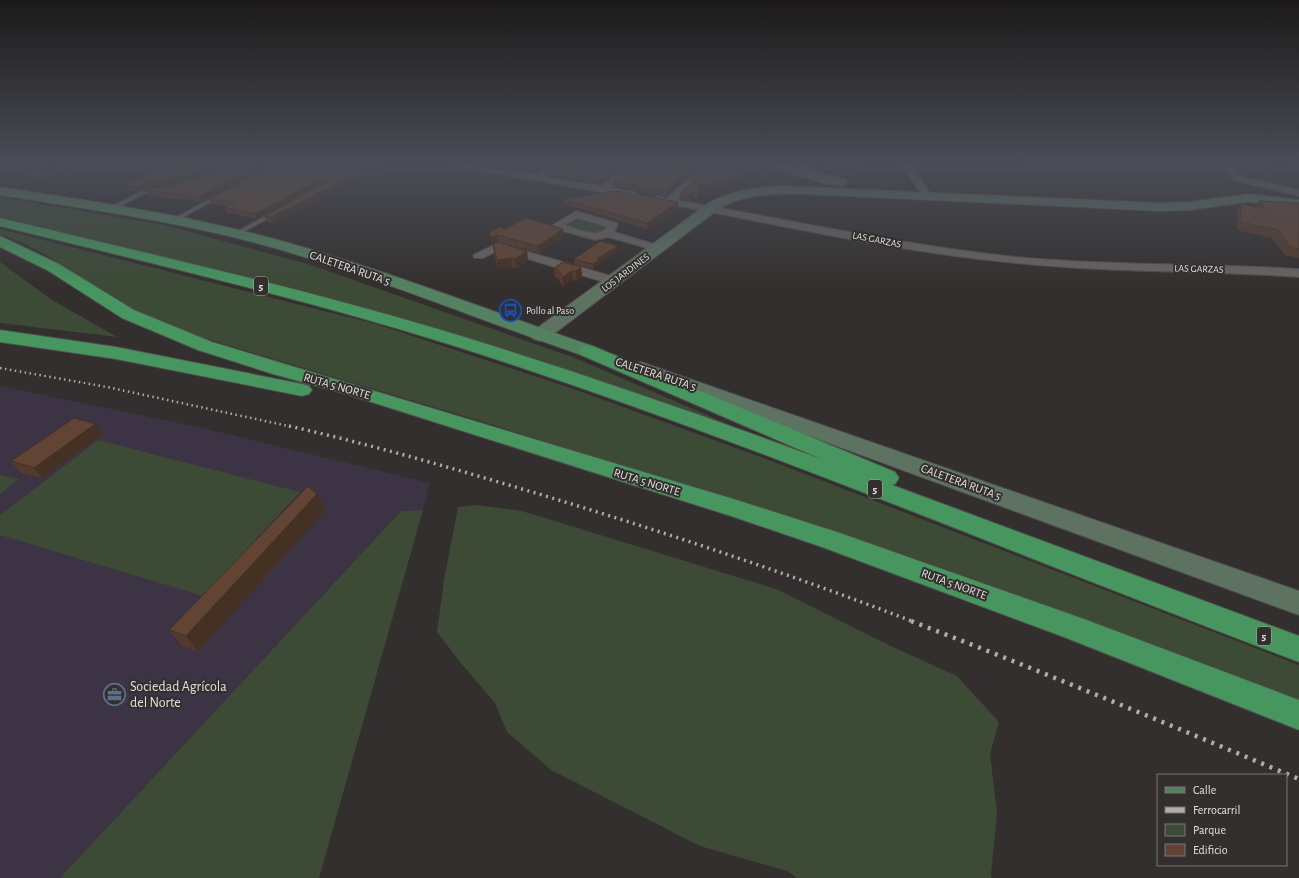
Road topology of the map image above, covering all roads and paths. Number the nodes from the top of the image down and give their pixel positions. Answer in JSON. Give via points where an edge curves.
{"nodes":[{"id":1,"x":85,"y":205,"type":"edge"},
{"id":2,"x":118,"y":205,"type":"edge"},
{"id":3,"x":202,"y":205,"type":"edge"},
{"id":4,"x":679,"y":205,"type":"edge"},
{"id":5,"x":717,"y":205,"type":"edge"},
{"id":6,"x":1120,"y":205,"type":"edge"},
{"id":7,"x":1197,"y":205,"type":"edge"},
{"id":8,"x":110,"y":209,"type":"junction"},
{"id":9,"x":278,"y":211,"type":"edge"},
{"id":10,"x":702,"y":215,"type":"junction"},
{"id":11,"x":174,"y":220,"type":"junction"},
{"id":12,"x":0,"y":222,"type":"edge"},
{"id":13,"x":607,"y":233,"type":"dead end"},
{"id":14,"x":236,"y":234,"type":"junction"},
{"id":15,"x":0,"y":241,"type":"edge"},
{"id":16,"x":657,"y":248,"type":"junction"},
{"id":17,"x":479,"y":256,"type":"dead end"},
{"id":18,"x":1299,"y":273,"type":"edge"},
{"id":19,"x":614,"y":281,"type":"junction"},
{"id":20,"x":540,"y":335,"type":"junction"},
{"id":21,"x":0,"y":336,"type":"edge"},
{"id":22,"x":588,"y":351,"type":"junction"},
{"id":23,"x":478,"y":430,"type":"junction"},
{"id":24,"x":1299,"y":603,"type":"edge"},
{"id":25,"x":1229,"y":623,"type":"junction"},
{"id":26,"x":1299,"y":649,"type":"edge"},
{"id":27,"x":1299,"y":715,"type":"edge"}],
"edges":[{"from":1,"to":8,"type":"main road","name":"CALETERA RUTA 5"},
{"from":2,"to":8,"type":"lane"},
{"from":3,"to":11,"type":"lane"},
{"from":4,"to":10,"type":"street","name":"LAS GARZAS"},
{"from":5,"to":10,"type":"main road","name":"LOS JARDINES"},
{"from":6,"to":7,"type":"main road","name":"LOS JARDINES","via":[[1160,207]]},
{"from":8,"to":11,"type":"main road","name":"CALETERA RUTA 5"},
{"from":9,"to":14,"type":"lane"},
{"from":10,"to":16,"type":"main road","name":"LOS JARDINES"},
{"from":10,"to":18,"type":"street","name":"LAS GARZAS","via":[[1017,260]]},
{"from":11,"to":14,"type":"main road","name":"CALETERA RUTA 5"},
{"from":12,"to":25,"type":"highway","number":"5","via":[[294,294],[491,352],[686,417]]},
{"from":13,"to":16,"type":"street"},
{"from":14,"to":20,"type":"main road","name":"CALETERA RUTA 5","via":[[332,261]]},
{"from":15,"to":23,"type":"highway","name":"RUTA 5 NORTE","via":[[44,262],[117,307],[154,326],[228,354]]},
{"from":16,"to":19,"type":"main road","name":"LOS JARDINES"},
{"from":17,"to":19,"type":"street","via":[[498,246]]},
{"from":19,"to":20,"type":"main road","name":"LOS JARDINES"},
{"from":20,"to":22,"type":"main road","name":"CALETERA RUTA 5"},
{"from":21,"to":23,"type":"highway","via":[[165,362]]},
{"from":22,"to":24,"type":"main road","name":"CALETERA RUTA 5","via":[[699,388]]},
{"from":22,"to":25,"type":"highway"},
{"from":23,"to":27,"type":"highway","name":"RUTA 5 NORTE","via":[[740,510],[887,559],[1163,661]]},
{"from":25,"to":26,"type":"highway","number":"5"}]}
